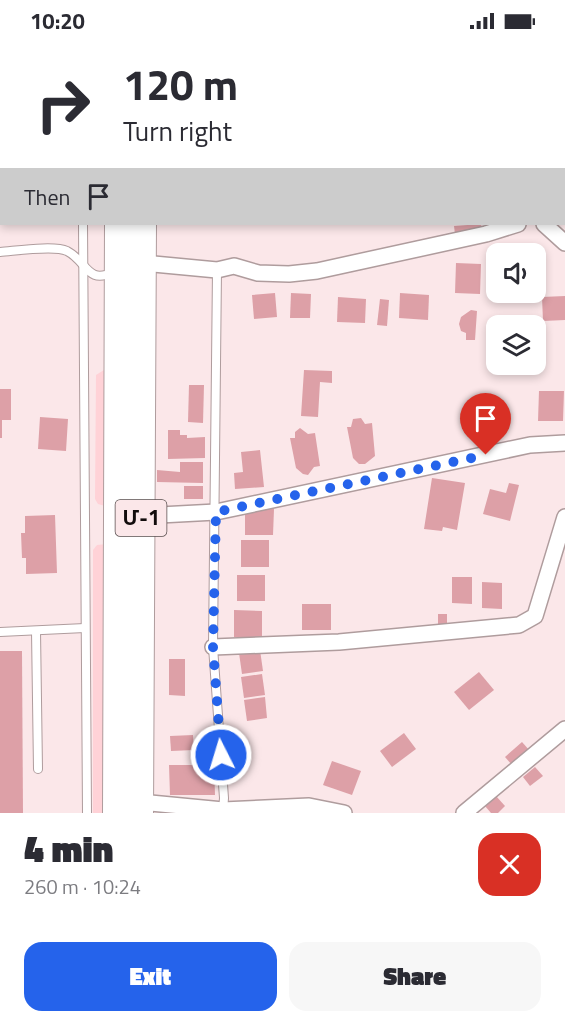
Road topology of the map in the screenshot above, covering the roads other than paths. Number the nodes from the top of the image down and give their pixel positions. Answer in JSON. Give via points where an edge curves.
{"nodes":[{"id":1,"x":83,"y":225,"type":"edge"},
{"id":2,"x":118,"y":225,"type":"edge"},
{"id":3,"x":143,"y":225,"type":"edge"},
{"id":4,"x":515,"y":225,"type":"edge"},
{"id":5,"x":545,"y":225,"type":"edge"},
{"id":6,"x":564,"y":238,"type":"edge"},
{"id":7,"x":0,"y":252,"type":"edge"},
{"id":8,"x":143,"y":263,"type":"junction"},
{"id":9,"x":82,"y":264,"type":"junction"},
{"id":10,"x":117,"y":270,"type":"junction"},
{"id":11,"x":217,"y":270,"type":"junction"},
{"id":12,"x":565,"y":443,"type":"edge"},
{"id":13,"x":216,"y":512,"type":"junction"},
{"id":14,"x":141,"y":516,"type":"junction"},
{"id":15,"x":565,"y":517,"type":"edge"},
{"id":16,"x":85,"y":628,"type":"junction"},
{"id":17,"x":36,"y":631,"type":"junction"},
{"id":18,"x":0,"y":632,"type":"edge"},
{"id":19,"x":213,"y":647,"type":"junction"},
{"id":20,"x":565,"y":729,"type":"edge"},
{"id":21,"x":39,"y":770,"type":"dead end"},
{"id":22,"x":140,"y":808,"type":"edge"},
{"id":23,"x":223,"y":812,"type":"edge"},
{"id":24,"x":87,"y":813,"type":"edge"},
{"id":25,"x":116,"y":813,"type":"edge"},
{"id":26,"x":344,"y":813,"type":"edge"},
{"id":27,"x":464,"y":813,"type":"edge"}],
"edges":[{"from":1,"to":9,"type":"lane"},
{"from":2,"to":10,"type":"highway","number":"Մ-1"},
{"from":3,"to":8,"type":"highway","number":"Մ-1"},
{"from":4,"to":11,"type":"street","via":[[317,271],[258,273],[234,266]]},
{"from":5,"to":6,"type":"street"},
{"from":7,"to":9,"type":"lane","via":[[62,249]]},
{"from":8,"to":11,"type":"street"},
{"from":8,"to":14,"type":"highway","number":"Մ-1"},
{"from":9,"to":10,"type":"lane","via":[[102,278]]},
{"from":9,"to":16,"type":"lane"},
{"from":10,"to":25,"type":"highway","number":"Մ-1"},
{"from":11,"to":13,"type":"lane"},
{"from":12,"to":13,"type":"street","via":[[531,446]]},
{"from":13,"to":14,"type":"street"},
{"from":13,"to":19,"type":"lane"},
{"from":14,"to":22,"type":"highway","number":"Մ-1"},
{"from":15,"to":19,"type":"street","via":[[534,616],[519,625],[339,642]]},
{"from":16,"to":17,"type":"lane"},
{"from":16,"to":24,"type":"lane"},
{"from":17,"to":18,"type":"lane"},
{"from":17,"to":21,"type":"lane"},
{"from":19,"to":23,"type":"lane"},
{"from":20,"to":27,"type":"street"},
{"from":22,"to":23,"type":"street"},
{"from":23,"to":26,"type":"street","via":[[309,806]]}]}
